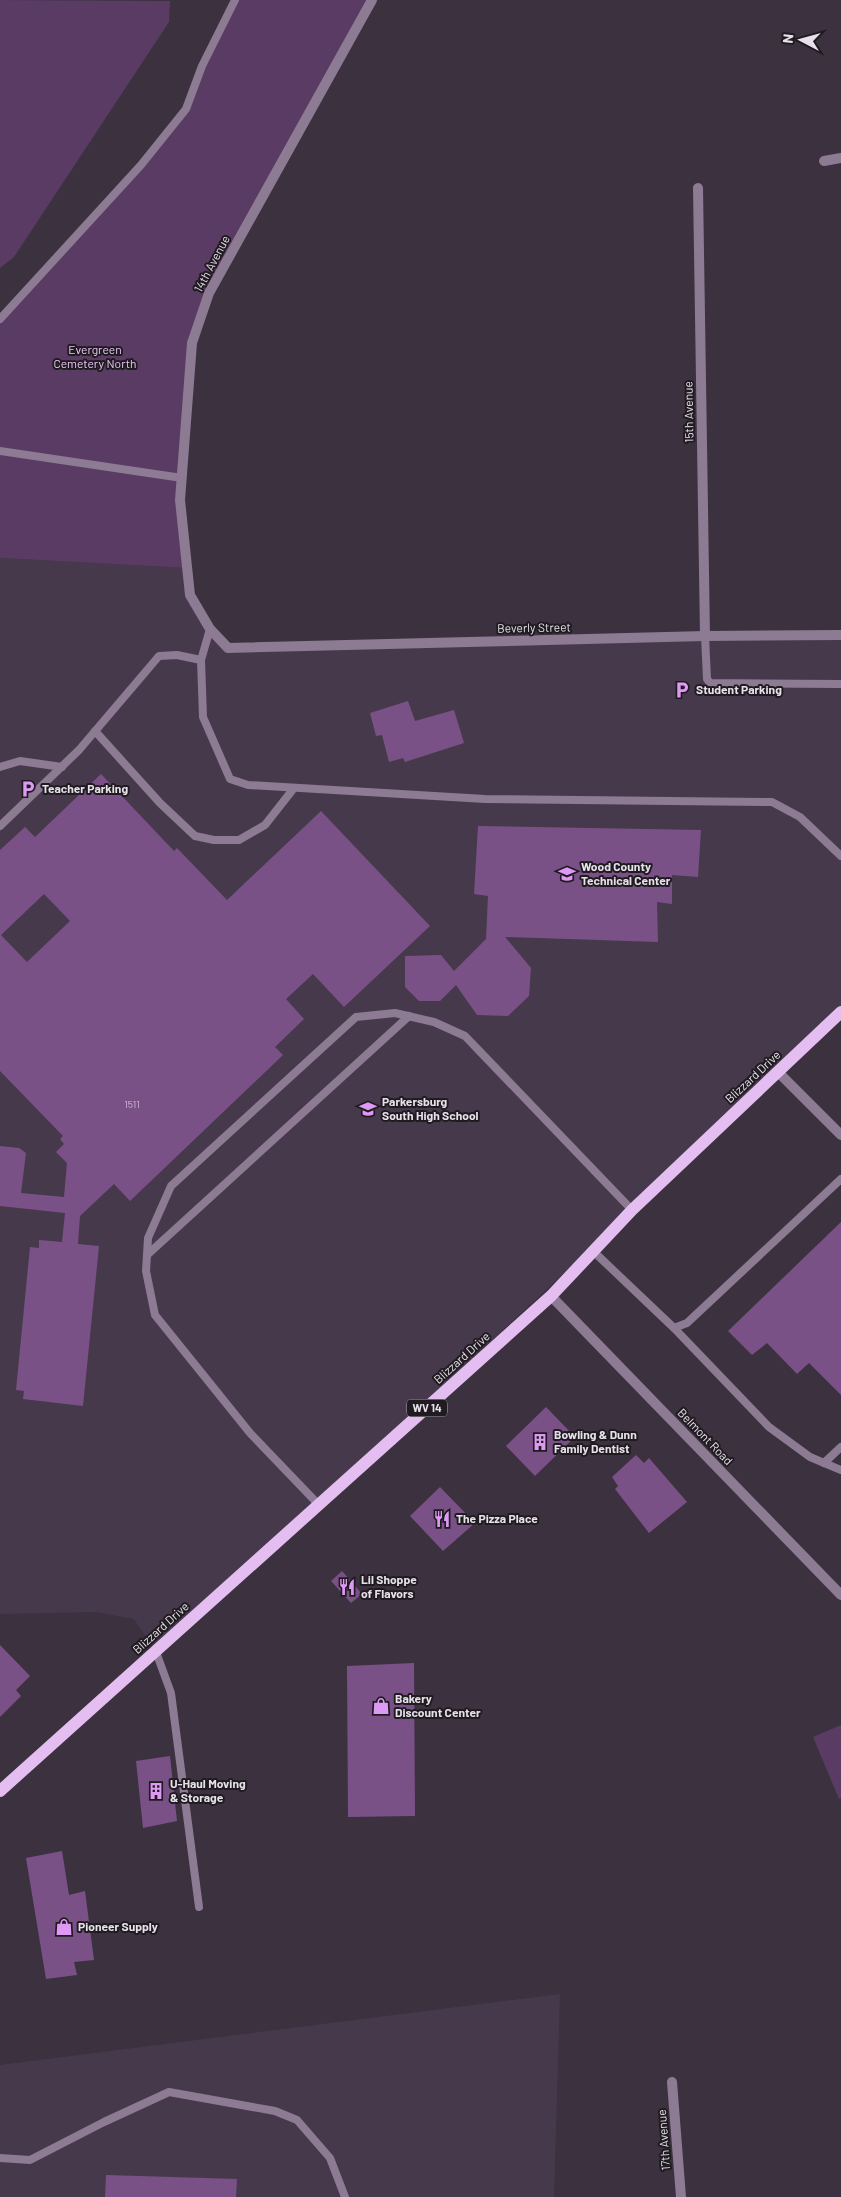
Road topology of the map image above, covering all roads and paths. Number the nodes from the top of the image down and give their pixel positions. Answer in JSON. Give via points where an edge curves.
{"nodes":[{"id":1,"x":235,"y":0,"type":"edge"},
{"id":2,"x":372,"y":0,"type":"edge"},
{"id":3,"x":841,"y":158,"type":"edge"},
{"id":4,"x":824,"y":161,"type":"dead end"},
{"id":5,"x":698,"y":188,"type":"dead end"},
{"id":6,"x":0,"y":319,"type":"edge"},
{"id":7,"x":0,"y":450,"type":"edge"},
{"id":8,"x":182,"y":478,"type":"junction"},
{"id":9,"x":210,"y":629,"type":"junction"},
{"id":10,"x":841,"y":635,"type":"edge"},
{"id":11,"x":705,"y":636,"type":"junction"},
{"id":12,"x":228,"y":648,"type":"joint"},
{"id":13,"x":201,"y":660,"type":"junction"},
{"id":14,"x":841,"y":684,"type":"edge"},
{"id":15,"x":95,"y":731,"type":"junction"},
{"id":16,"x":0,"y":767,"type":"edge"},
{"id":17,"x":62,"y":767,"type":"junction"},
{"id":18,"x":294,"y":788,"type":"junction"},
{"id":19,"x":0,"y":826,"type":"edge"},
{"id":20,"x":841,"y":856,"type":"edge"},
{"id":21,"x":841,"y":1012,"type":"edge"},
{"id":22,"x":409,"y":1016,"type":"junction"},
{"id":23,"x":778,"y":1072,"type":"junction"},
{"id":24,"x":841,"y":1135,"type":"edge"},
{"id":25,"x":841,"y":1180,"type":"edge"},
{"id":26,"x":632,"y":1210,"type":"junction"},
{"id":27,"x":593,"y":1251,"type":"junction"},
{"id":28,"x":147,"y":1255,"type":"junction"},
{"id":29,"x":551,"y":1296,"type":"junction"},
{"id":30,"x":674,"y":1328,"type":"junction"},
{"id":31,"x":841,"y":1446,"type":"edge"},
{"id":32,"x":824,"y":1463,"type":"junction"},
{"id":33,"x":841,"y":1470,"type":"edge"},
{"id":34,"x":319,"y":1505,"type":"junction"},
{"id":35,"x":841,"y":1595,"type":"edge"},
{"id":36,"x":156,"y":1652,"type":"junction"},
{"id":37,"x":0,"y":1791,"type":"edge"},
{"id":38,"x":199,"y":1907,"type":"dead end"},
{"id":39,"x":672,"y":2082,"type":"dead end"},
{"id":40,"x":0,"y":2158,"type":"edge"},
{"id":41,"x":345,"y":2197,"type":"edge"},
{"id":42,"x":681,"y":2197,"type":"edge"}],
"edges":[{"from":1,"to":6,"type":"lane","via":[[202,66],[186,109],[141,164]]},
{"from":2,"to":8,"type":"street","name":"14th Avenue","via":[[209,293],[192,343]]},
{"from":3,"to":4,"type":"street"},
{"from":5,"to":11,"type":"street","name":"15th Avenue"},
{"from":7,"to":8,"type":"lane"},
{"from":8,"to":9,"type":"street","name":"14th Avenue","via":[[180,500],[190,595]]},
{"from":9,"to":12,"type":"street","name":"14th Avenue"},
{"from":9,"to":13,"type":"lane"},
{"from":10,"to":11,"type":"street","name":"Beverly Street"},
{"from":11,"to":12,"type":"street","name":"Beverly Street"},
{"from":11,"to":14,"type":"lane","via":[[710,683]]},
{"from":13,"to":15,"type":"lane","via":[[159,656]]},
{"from":13,"to":18,"type":"lane","via":[[203,717],[230,779],[248,785]]},
{"from":15,"to":17,"type":"lane"},
{"from":15,"to":18,"type":"lane","via":[[160,803],[196,836],[239,840],[265,825]]},
{"from":16,"to":17,"type":"lane","via":[[20,761]]},
{"from":17,"to":19,"type":"lane"},
{"from":18,"to":20,"type":"lane","via":[[485,800],[772,802],[800,817]]},
{"from":21,"to":23,"type":"main road","name":"Blizzard Drive","number":"WV 14"},
{"from":22,"to":26,"type":"lane","via":[[434,1022],[465,1036]]},
{"from":22,"to":28,"type":"lane"},
{"from":22,"to":28,"type":"lane","via":[[395,1013],[356,1017],[171,1186],[148,1238]]},
{"from":23,"to":24,"type":"street"},
{"from":23,"to":26,"type":"main road","name":"Blizzard Drive","number":"WV 14"},
{"from":25,"to":30,"type":"lane","via":[[687,1323]]},
{"from":26,"to":27,"type":"main road","name":"Blizzard Drive","number":"WV 14"},
{"from":27,"to":29,"type":"main road","name":"Blizzard Drive","number":"WV 14"},
{"from":27,"to":30,"type":"lane"},
{"from":28,"to":34,"type":"lane","via":[[146,1271],[154,1315],[250,1433]]},
{"from":29,"to":34,"type":"main road","name":"Blizzard Drive","number":"WV 14"},
{"from":29,"to":35,"type":"street","name":"Belmont Road"},
{"from":30,"to":32,"type":"lane","via":[[769,1427],[810,1457]]},
{"from":31,"to":32,"type":"lane"},
{"from":32,"to":33,"type":"lane"},
{"from":34,"to":36,"type":"main road","name":"Blizzard Drive","number":"WV 14"},
{"from":36,"to":37,"type":"main road","name":"Blizzard Drive","number":"WV 14"},
{"from":36,"to":38,"type":"lane","via":[[171,1693]]},
{"from":39,"to":42,"type":"street","name":"17th Avenue"},
{"from":40,"to":41,"type":"lane","via":[[30,2160],[169,2092],[275,2111],[297,2120],[330,2158]]}]}
